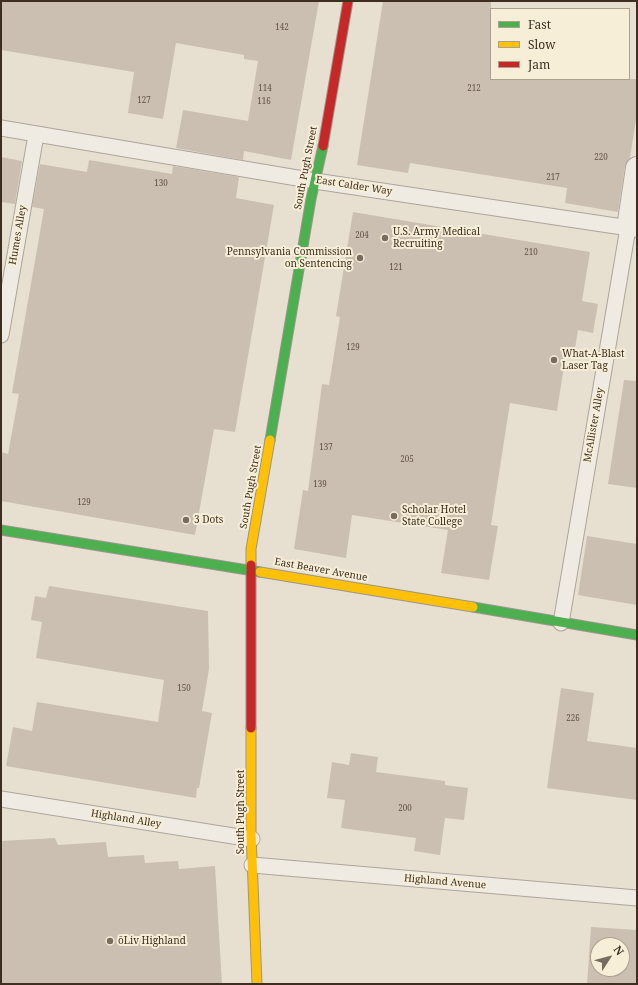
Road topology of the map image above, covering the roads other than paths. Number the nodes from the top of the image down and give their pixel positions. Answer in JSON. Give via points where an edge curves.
{"nodes":[{"id":1,"x":348,"y":1,"type":"edge"},
{"id":2,"x":1,"y":128,"type":"edge"},
{"id":3,"x":36,"y":135,"type":"junction"},
{"id":4,"x":637,"y":168,"type":"edge"},
{"id":5,"x":315,"y":180,"type":"junction"},
{"id":6,"x":633,"y":228,"type":"edge"},
{"id":7,"x":1,"y":335,"type":"edge"},
{"id":8,"x":1,"y":530,"type":"edge"},
{"id":9,"x":251,"y":570,"type":"junction"},
{"id":10,"x":561,"y":623,"type":"junction"},
{"id":11,"x":637,"y":635,"type":"edge"},
{"id":12,"x":1,"y":799,"type":"edge"},
{"id":13,"x":252,"y":839,"type":"junction"},
{"id":14,"x":252,"y":865,"type":"junction"},
{"id":15,"x":637,"y":898,"type":"edge"},
{"id":16,"x":257,"y":984,"type":"edge"}],
"edges":[{"from":1,"to":5,"type":"street","name":"South Pugh Street"},
{"from":2,"to":3,"type":"lane","name":"East Calder Way"},
{"from":3,"to":5,"type":"lane","name":"East Calder Way"},
{"from":3,"to":7,"type":"lane","name":"Humes Alley"},
{"from":4,"to":6,"type":"street"},
{"from":5,"to":6,"type":"lane","name":"East Calder Way"},
{"from":5,"to":9,"type":"street","name":"South Pugh Street","via":[[251,549]]},
{"from":6,"to":10,"type":"lane","name":"McAllister Alley"},
{"from":8,"to":9,"type":"street","name":"East Beaver Avenue"},
{"from":9,"to":10,"type":"street","name":"East Beaver Avenue"},
{"from":9,"to":13,"type":"street","name":"South Pugh Street"},
{"from":10,"to":11,"type":"street","name":"East Beaver Avenue"},
{"from":12,"to":13,"type":"lane","name":"Highland Alley"},
{"from":13,"to":14,"type":"street","name":"South Pugh Street"},
{"from":14,"to":15,"type":"lane","name":"Highland Avenue"},
{"from":14,"to":16,"type":"street","name":"South Pugh Street"}]}
